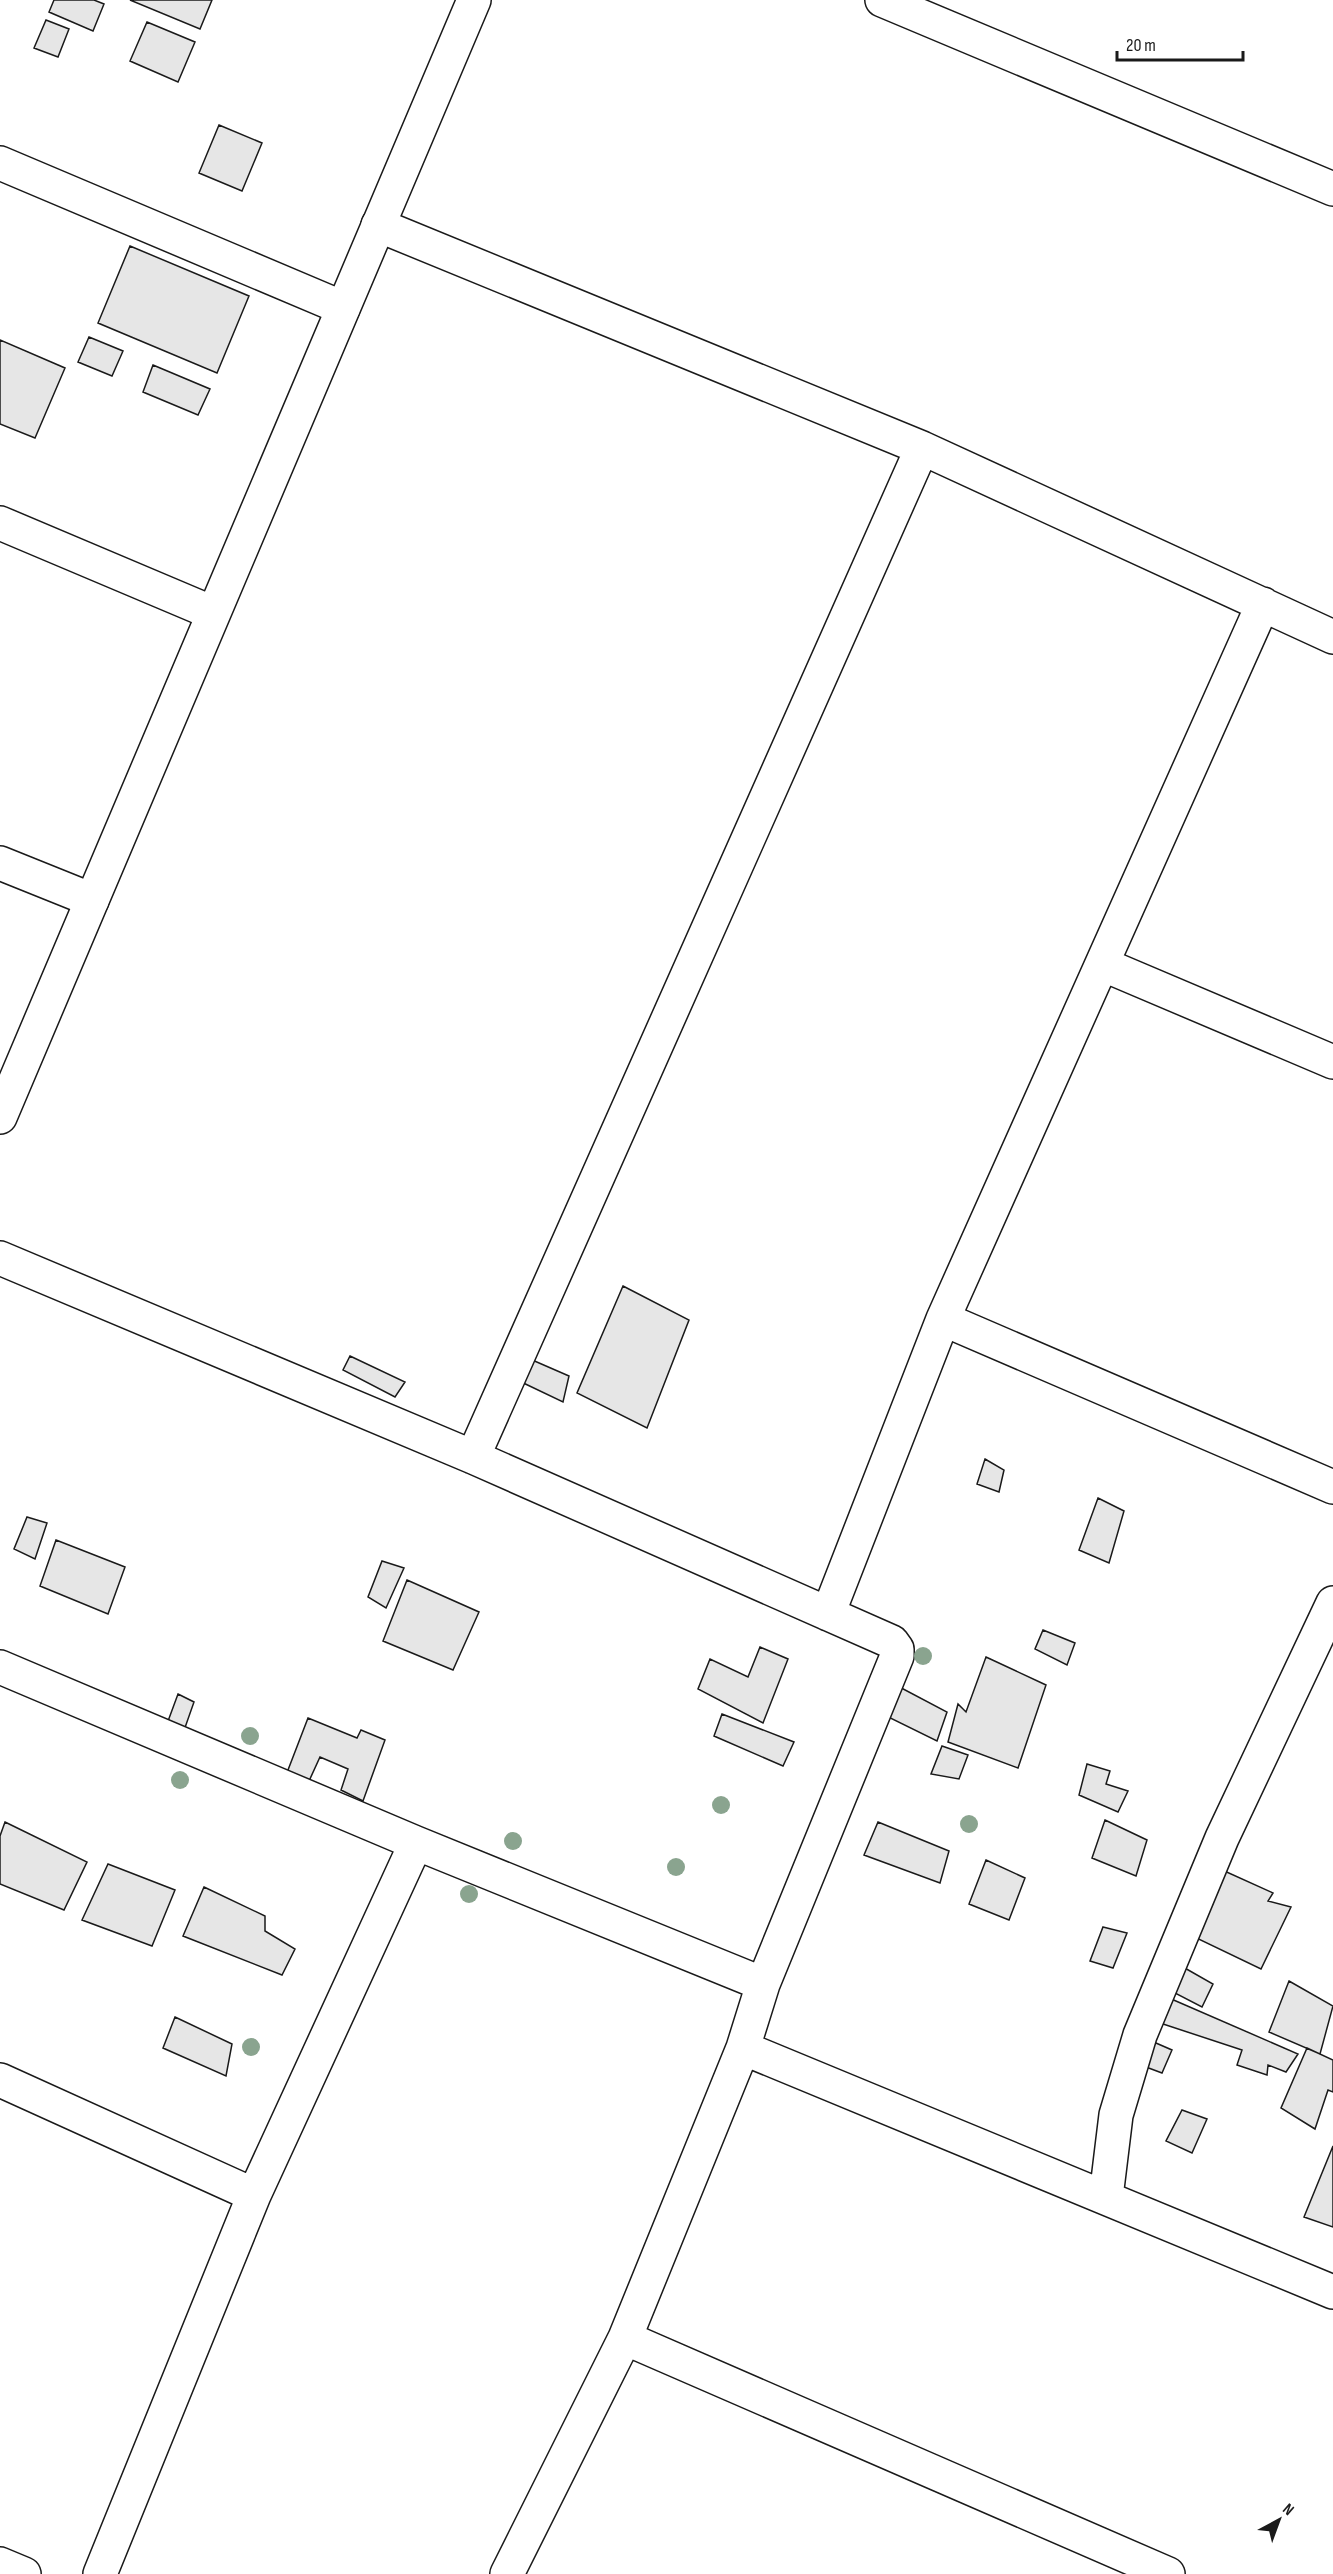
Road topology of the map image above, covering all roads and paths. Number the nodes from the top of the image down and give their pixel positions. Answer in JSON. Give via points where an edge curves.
{"nodes":[{"id":1,"x":882,"y":0,"type":"edge"},
{"id":2,"x":472,"y":1,"type":"edge"},
{"id":3,"x":0,"y":163,"type":"edge"},
{"id":4,"x":1333,"y":189,"type":"edge"},
{"id":5,"x":378,"y":225,"type":"junction"},
{"id":6,"x":343,"y":308,"type":"junction"},
{"id":7,"x":922,"y":448,"type":"junction"},
{"id":8,"x":0,"y":523,"type":"edge"},
{"id":9,"x":1263,"y":604,"type":"junction"},
{"id":10,"x":213,"y":613,"type":"junction"},
{"id":11,"x":1333,"y":637,"type":"edge"},
{"id":12,"x":0,"y":863,"type":"edge"},
{"id":13,"x":92,"y":900,"type":"junction"},
{"id":14,"x":1102,"y":964,"type":"junction"},
{"id":15,"x":1333,"y":1062,"type":"edge"},
{"id":16,"x":0,"y":1117,"type":"edge"},
{"id":17,"x":0,"y":1258,"type":"edge"},
{"id":18,"x":943,"y":1319,"type":"junction"},
{"id":19,"x":473,"y":1457,"type":"junction"},
{"id":20,"x":1333,"y":1487,"type":"edge"},
{"id":21,"x":1333,"y":1603,"type":"edge"},
{"id":22,"x":828,"y":1614,"type":"junction"},
{"id":23,"x":0,"y":1667,"type":"edge"},
{"id":24,"x":416,"y":1843,"type":"junction"},
{"id":25,"x":763,"y":1984,"type":"junction"},
{"id":26,"x":742,"y":2048,"type":"junction"},
{"id":27,"x":0,"y":2080,"type":"edge"},
{"id":28,"x":254,"y":2195,"type":"junction"},
{"id":29,"x":1106,"y":2198,"type":"junction"},
{"id":30,"x":1333,"y":2292,"type":"edge"},
{"id":31,"x":625,"y":2338,"type":"junction"},
{"id":32,"x":0,"y":2564,"type":"edge"},
{"id":33,"x":24,"y":2574,"type":"edge"},
{"id":34,"x":99,"y":2574,"type":"edge"},
{"id":35,"x":507,"y":2574,"type":"edge"},
{"id":36,"x":1168,"y":2574,"type":"edge"}],
"edges":[{"from":1,"to":4,"type":"street"},
{"from":2,"to":5,"type":"street"},
{"from":3,"to":6,"type":"street"},
{"from":5,"to":6,"type":"street"},
{"from":5,"to":7,"type":"street"},
{"from":6,"to":10,"type":"street"},
{"from":7,"to":9,"type":"street"},
{"from":7,"to":19,"type":"street"},
{"from":8,"to":10,"type":"street"},
{"from":9,"to":11,"type":"street"},
{"from":9,"to":14,"type":"street"},
{"from":10,"to":13,"type":"street"},
{"from":12,"to":13,"type":"street"},
{"from":13,"to":16,"type":"street"},
{"from":14,"to":15,"type":"street"},
{"from":14,"to":18,"type":"street"},
{"from":17,"to":19,"type":"street"},
{"from":18,"to":20,"type":"street"},
{"from":18,"to":22,"type":"street"},
{"from":19,"to":22,"type":"street"},
{"from":21,"to":29,"type":"street","via":[[1221,1838],[1140,2036],[1116,2115]]},
{"from":22,"to":25,"type":"street","via":[[892,1642],[897,1656]]},
{"from":23,"to":24,"type":"street"},
{"from":24,"to":25,"type":"street"},
{"from":24,"to":28,"type":"street"},
{"from":25,"to":26,"type":"street"},
{"from":26,"to":29,"type":"street"},
{"from":26,"to":31,"type":"street"},
{"from":27,"to":28,"type":"street"},
{"from":28,"to":34,"type":"street"},
{"from":29,"to":30,"type":"street"},
{"from":31,"to":35,"type":"street"},
{"from":31,"to":36,"type":"street"},
{"from":32,"to":33,"type":"street"}]}
